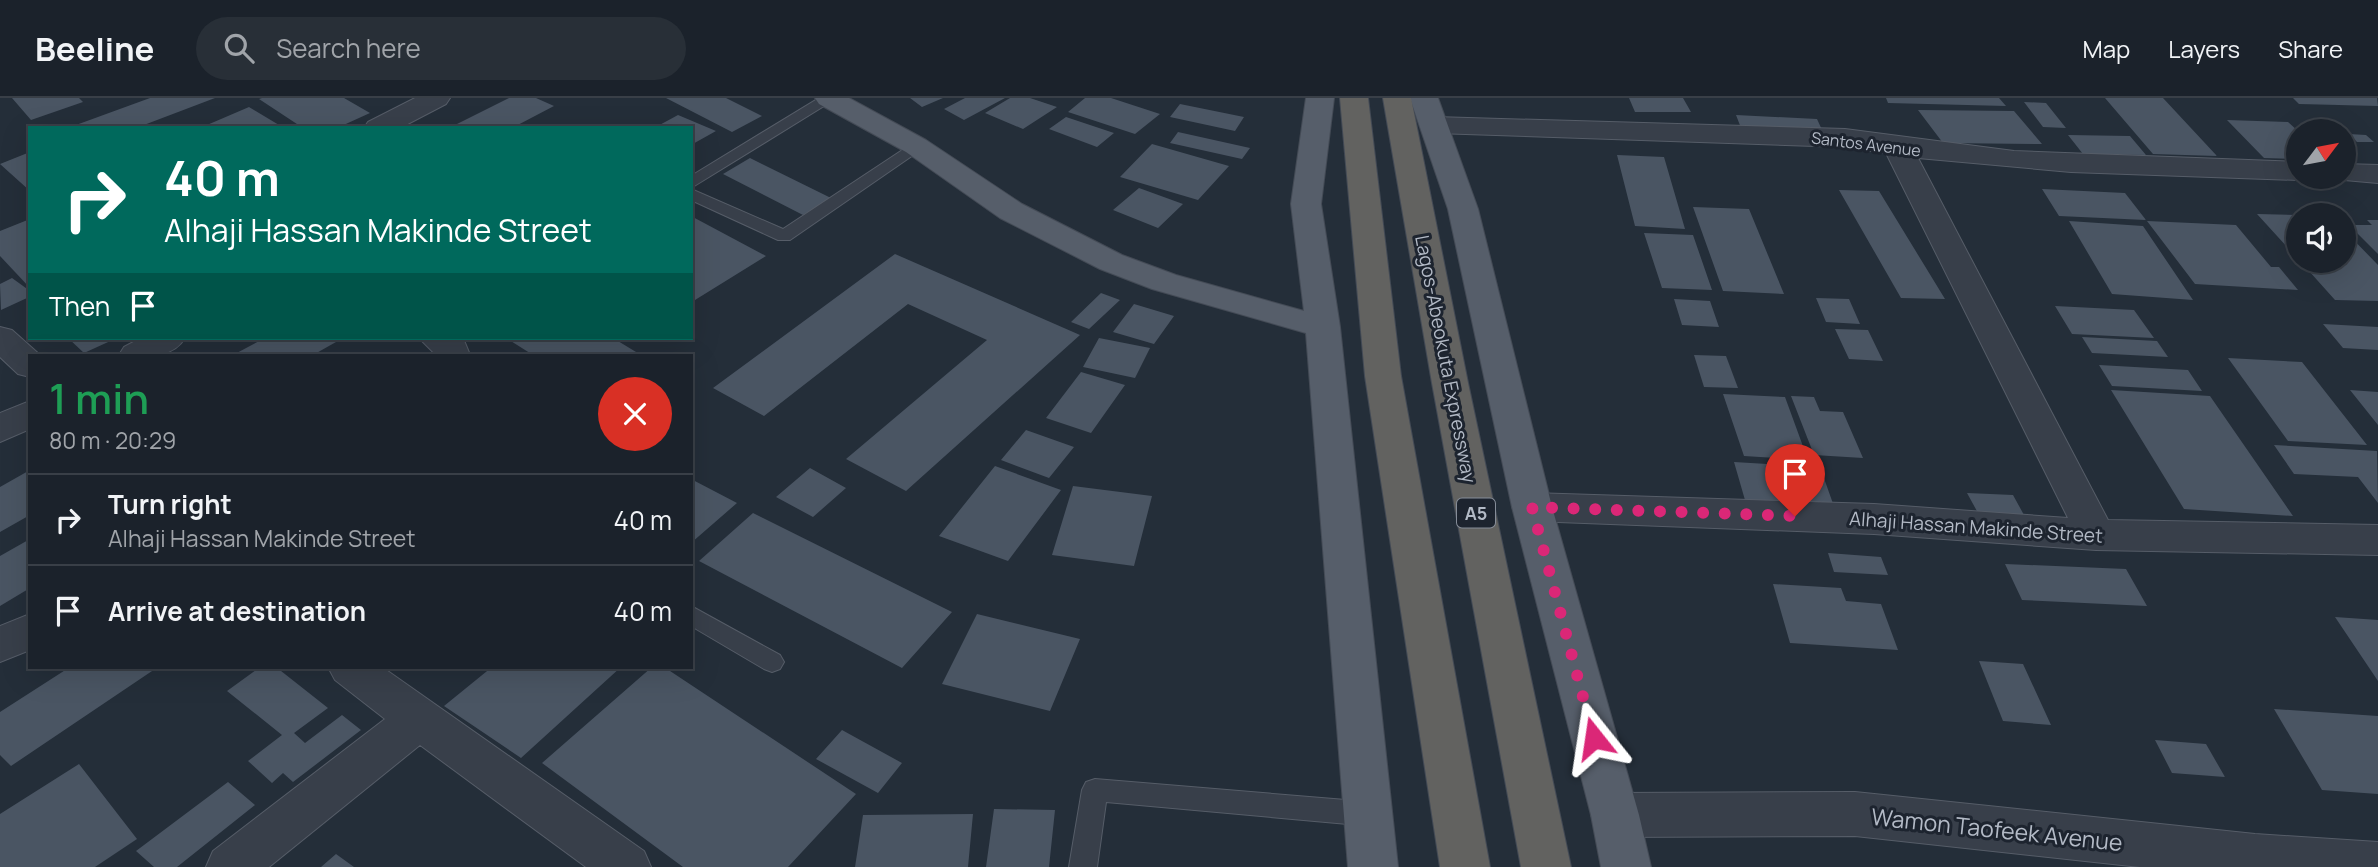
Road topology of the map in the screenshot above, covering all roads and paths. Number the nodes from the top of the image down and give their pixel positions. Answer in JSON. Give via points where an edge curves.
{"nodes":[{"id":1,"x":830,"y":98,"type":"edge"},
{"id":2,"x":872,"y":98,"type":"edge"},
{"id":3,"x":1320,"y":98,"type":"edge"},
{"id":4,"x":1353,"y":98,"type":"edge"},
{"id":5,"x":1398,"y":98,"type":"edge"},
{"id":6,"x":430,"y":99,"type":"edge"},
{"id":7,"x":1429,"y":112,"type":"edge"},
{"id":8,"x":382,"y":126,"type":"edge"},
{"id":9,"x":916,"y":146,"type":"junction"},
{"id":10,"x":1898,"y":148,"type":"junction"},
{"id":11,"x":2286,"y":171,"type":"edge"},
{"id":12,"x":2356,"y":173,"type":"edge"},
{"id":13,"x":2378,"y":174,"type":"edge"},
{"id":14,"x":693,"y":182,"type":"edge"},
{"id":15,"x":693,"y":195,"type":"edge"},
{"id":16,"x":1322,"y":318,"type":"junction"},
{"id":17,"x":0,"y":338,"type":"edge"},
{"id":18,"x":165,"y":340,"type":"edge"},
{"id":19,"x":440,"y":340,"type":"edge"},
{"id":20,"x":138,"y":354,"type":"edge"},
{"id":21,"x":453,"y":354,"type":"edge"},
{"id":22,"x":28,"y":364,"type":"edge"},
{"id":23,"x":28,"y":413,"type":"edge"},
{"id":24,"x":0,"y":429,"type":"edge"},
{"id":25,"x":1532,"y":507,"type":"junction"},
{"id":26,"x":2096,"y":535,"type":"junction"},
{"id":27,"x":2378,"y":540,"type":"edge"},
{"id":28,"x":693,"y":616,"type":"edge"},
{"id":29,"x":28,"y":632,"type":"edge"},
{"id":30,"x":0,"y":645,"type":"edge"},
{"id":31,"x":772,"y":662,"type":"dead end"},
{"id":32,"x":353,"y":669,"type":"edge"},
{"id":33,"x":419,"y":719,"type":"junction"},
{"id":34,"x":1370,"y":814,"type":"junction"},
{"id":35,"x":1615,"y":816,"type":"junction"},
{"id":36,"x":2257,"y":862,"type":"edge"},
{"id":37,"x":2378,"y":865,"type":"edge"},
{"id":38,"x":231,"y":867,"type":"edge"},
{"id":39,"x":626,"y":867,"type":"edge"},
{"id":40,"x":1083,"y":867,"type":"edge"},
{"id":41,"x":1373,"y":867,"type":"edge"},
{"id":42,"x":1465,"y":867,"type":"edge"},
{"id":43,"x":1546,"y":867,"type":"edge"},
{"id":44,"x":1626,"y":867,"type":"edge"}],
"edges":[{"from":1,"to":9,"type":"main road"},
{"from":1,"to":14,"type":"lane"},
{"from":2,"to":16,"type":"main road","via":[[1014,194],[1114,249]]},
{"from":3,"to":16,"type":"main road","via":[[1306,204]]},
{"from":4,"to":42,"type":"highway","via":[[1383,376]]},
{"from":5,"to":43,"type":"highway","name":"Lagos-Abeokuta Expressway","number":"A5"},
{"from":6,"to":8,"type":"street"},
{"from":7,"to":10,"type":"street","name":"Santos Avenue","via":[[1845,138]]},
{"from":7,"to":25,"type":"main road","via":[[1462,209]]},
{"from":9,"to":15,"type":"lane","via":[[784,236]]},
{"from":9,"to":16,"type":"main road","via":[[1011,211],[1111,262],[1177,286]]},
{"from":10,"to":11,"type":"street","name":"Santos Avenue","via":[[2070,164]]},
{"from":10,"to":26,"type":"street"},
{"from":12,"to":13,"type":"street"},
{"from":16,"to":34,"type":"main road"},
{"from":17,"to":22,"type":"street"},
{"from":18,"to":20,"type":"street"},
{"from":19,"to":21,"type":"street","via":[[451,346]]},
{"from":23,"to":24,"type":"street"},
{"from":25,"to":26,"type":"street","name":"Alhaji Hassan Makinde Street","via":[[1874,519]]},
{"from":25,"to":35,"type":"main road"},
{"from":26,"to":27,"type":"street","name":"Alhaji Hassan Makinde Street"},
{"from":28,"to":31,"type":"lane"},
{"from":29,"to":30,"type":"street"},
{"from":32,"to":33,"type":"street"},
{"from":33,"to":38,"type":"street"},
{"from":33,"to":39,"type":"street"},
{"from":34,"to":40,"type":"lane","via":[[1095,790]]},
{"from":34,"to":41,"type":"main road"},
{"from":35,"to":36,"type":"street","name":"Wamon Taofeek Avenue","via":[[1855,814]]},
{"from":35,"to":44,"type":"main road"},
{"from":36,"to":37,"type":"street","name":"Wamon Taofeek Avenue"}]}
